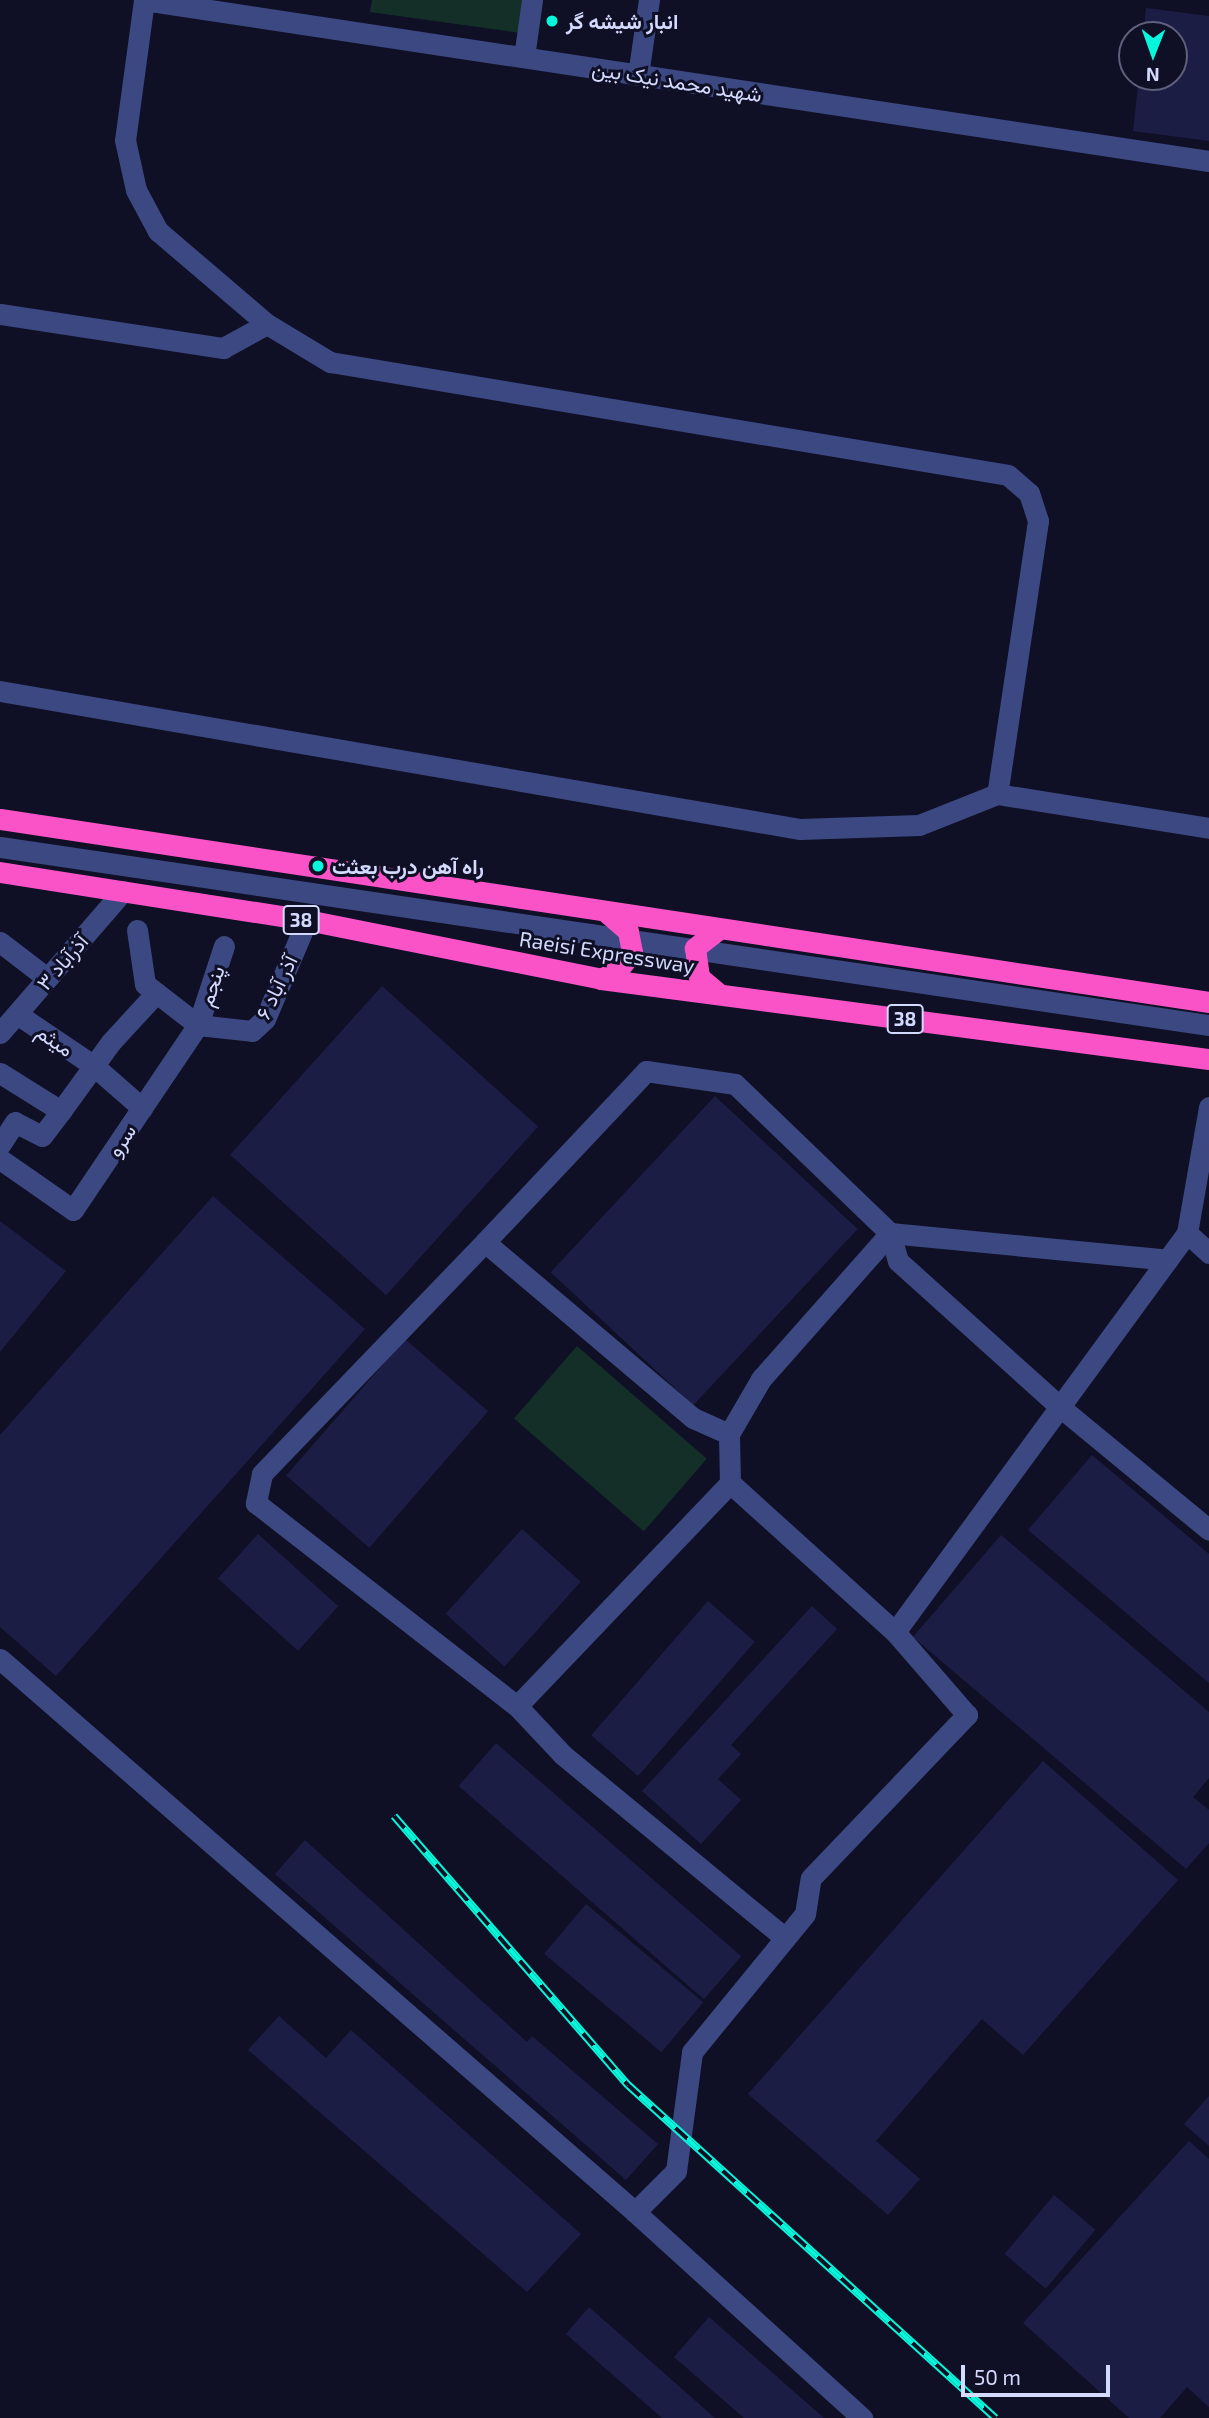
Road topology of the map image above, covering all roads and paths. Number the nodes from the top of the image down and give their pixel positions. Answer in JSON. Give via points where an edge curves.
{"nodes":[{"id":1,"x":144,"y":0,"type":"edge"},
{"id":2,"x":532,"y":0,"type":"edge"},
{"id":3,"x":649,"y":0,"type":"edge"},
{"id":4,"x":524,"y":57,"type":"junction"},
{"id":5,"x":638,"y":75,"type":"junction"},
{"id":6,"x":1209,"y":161,"type":"edge"},
{"id":7,"x":0,"y":314,"type":"edge"},
{"id":8,"x":267,"y":324,"type":"junction"},
{"id":9,"x":0,"y":691,"type":"edge"},
{"id":10,"x":997,"y":794,"type":"junction"},
{"id":11,"x":0,"y":818,"type":"edge"},
{"id":12,"x":1209,"y":828,"type":"edge"},
{"id":13,"x":0,"y":847,"type":"edge"},
{"id":14,"x":0,"y":872,"type":"edge"},
{"id":15,"x":123,"y":891,"type":"junction"},
{"id":16,"x":606,"y":911,"type":"junction"},
{"id":17,"x":307,"y":920,"type":"junction"},
{"id":18,"x":719,"y":929,"type":"junction"},
{"id":19,"x":136,"y":930,"type":"dead end"},
{"id":20,"x":0,"y":942,"type":"edge"},
{"id":21,"x":225,"y":946,"type":"dead end"},
{"id":22,"x":47,"y":978,"type":"junction"},
{"id":23,"x":601,"y":978,"type":"junction"},
{"id":24,"x":156,"y":993,"type":"junction"},
{"id":25,"x":719,"y":994,"type":"junction"},
{"id":26,"x":1209,"y":1002,"type":"edge"},
{"id":27,"x":17,"y":1014,"type":"junction"},
{"id":28,"x":198,"y":1025,"type":"junction"},
{"id":29,"x":1209,"y":1025,"type":"edge"},
{"id":30,"x":0,"y":1033,"type":"edge"},
{"id":31,"x":1209,"y":1059,"type":"edge"},
{"id":32,"x":94,"y":1066,"type":"junction"},
{"id":33,"x":0,"y":1073,"type":"edge"},
{"id":34,"x":1209,"y":1107,"type":"edge"},
{"id":35,"x":142,"y":1108,"type":"junction"},
{"id":36,"x":61,"y":1111,"type":"junction"},
{"id":37,"x":0,"y":1145,"type":"edge"},
{"id":38,"x":0,"y":1159,"type":"edge"},
{"id":39,"x":890,"y":1233,"type":"junction"},
{"id":40,"x":1187,"y":1233,"type":"junction"},
{"id":41,"x":485,"y":1242,"type":"junction"},
{"id":42,"x":1209,"y":1253,"type":"edge"},
{"id":43,"x":1168,"y":1260,"type":"junction"},
{"id":44,"x":1060,"y":1407,"type":"junction"},
{"id":45,"x":729,"y":1434,"type":"junction"},
{"id":46,"x":730,"y":1482,"type":"junction"},
{"id":47,"x":1209,"y":1530,"type":"edge"},
{"id":48,"x":895,"y":1632,"type":"junction"},
{"id":49,"x":0,"y":1659,"type":"edge"},
{"id":50,"x":517,"y":1706,"type":"junction"},
{"id":51,"x":785,"y":1938,"type":"junction"},
{"id":52,"x":635,"y":2212,"type":"junction"},
{"id":53,"x":862,"y":2418,"type":"edge"}],
"edges":[{"from":1,"to":4,"type":"street","name":"شهید محمد نیک بین"},
{"from":1,"to":8,"type":"street","via":[[125,140],[136,190],[158,231]]},
{"from":2,"to":4,"type":"street"},
{"from":3,"to":5,"type":"street"},
{"from":4,"to":5,"type":"street","name":"شهید محمد نیک بین"},
{"from":5,"to":6,"type":"street","name":"شهید محمد نیک بین"},
{"from":7,"to":8,"type":"street","via":[[223,348]]},
{"from":8,"to":10,"type":"street","via":[[330,362],[1008,475],[1029,494],[1038,520]]},
{"from":9,"to":10,"type":"street","via":[[800,829],[919,825]]},
{"from":10,"to":12,"type":"street"},
{"from":11,"to":16,"type":"highway","name":"Raeisi Expressway"},
{"from":13,"to":29,"type":"street"},
{"from":14,"to":15,"type":"highway","name":"Raeisi Expressway","number":"38"},
{"from":15,"to":17,"type":"highway","name":"Raeisi Expressway","number":"38"},
{"from":15,"to":22,"type":"street","name":"۳ آذرآباد"},
{"from":16,"to":18,"type":"highway","name":"Raeisi Expressway"},
{"from":16,"to":23,"type":"highway","via":[[628,931],[632,952],[618,970]]},
{"from":17,"to":23,"type":"highway","name":"Raeisi Expressway","number":"38"},
{"from":17,"to":28,"type":"street","name":"آذر آباد ۶","via":[[252,1031]]},
{"from":18,"to":25,"type":"highway","via":[[695,948],[699,977]]},
{"from":18,"to":26,"type":"highway","name":"Raeisi Expressway"},
{"from":19,"to":24,"type":"street","via":[[145,984]]},
{"from":20,"to":22,"type":"street"},
{"from":21,"to":28,"type":"street","name":"پنجم"},
{"from":22,"to":27,"type":"street","name":"۳ آذرآباد"},
{"from":23,"to":25,"type":"highway","name":"Raeisi Expressway","number":"38"},
{"from":24,"to":28,"type":"street"},
{"from":24,"to":32,"type":"street"},
{"from":25,"to":31,"type":"highway","name":"Raeisi Expressway","number":"38"},
{"from":27,"to":30,"type":"street","name":"۳ آذرآباد"},
{"from":27,"to":32,"type":"street","name":"میثم"},
{"from":28,"to":35,"type":"street","name":"سرو"},
{"from":32,"to":35,"type":"street","name":"میثم"},
{"from":32,"to":36,"type":"street"},
{"from":33,"to":36,"type":"street"},
{"from":34,"to":40,"type":"street"},
{"from":35,"to":38,"type":"street","name":"سرو","via":[[73,1210]]},
{"from":36,"to":37,"type":"street","via":[[42,1136],[15,1122]]},
{"from":39,"to":41,"type":"street","via":[[735,1084],[646,1071]]},
{"from":39,"to":43,"type":"street"},
{"from":39,"to":44,"type":"street","via":[[898,1261]]},
{"from":39,"to":45,"type":"street","via":[[761,1379]]},
{"from":40,"to":42,"type":"street"},
{"from":40,"to":43,"type":"street"},
{"from":41,"to":45,"type":"street","via":[[693,1418]]},
{"from":41,"to":50,"type":"street","via":[[262,1474],[256,1503]]},
{"from":43,"to":44,"type":"street"},
{"from":44,"to":47,"type":"street"},
{"from":44,"to":48,"type":"street"},
{"from":45,"to":46,"type":"street"},
{"from":46,"to":48,"type":"street"},
{"from":46,"to":50,"type":"street"},
{"from":48,"to":51,"type":"street","via":[[967,1715],[811,1878],[805,1914]]},
{"from":49,"to":52,"type":"street"},
{"from":50,"to":51,"type":"street","via":[[563,1755]]},
{"from":51,"to":52,"type":"street","via":[[692,2052],[676,2171]]},
{"from":52,"to":53,"type":"street"}]}
